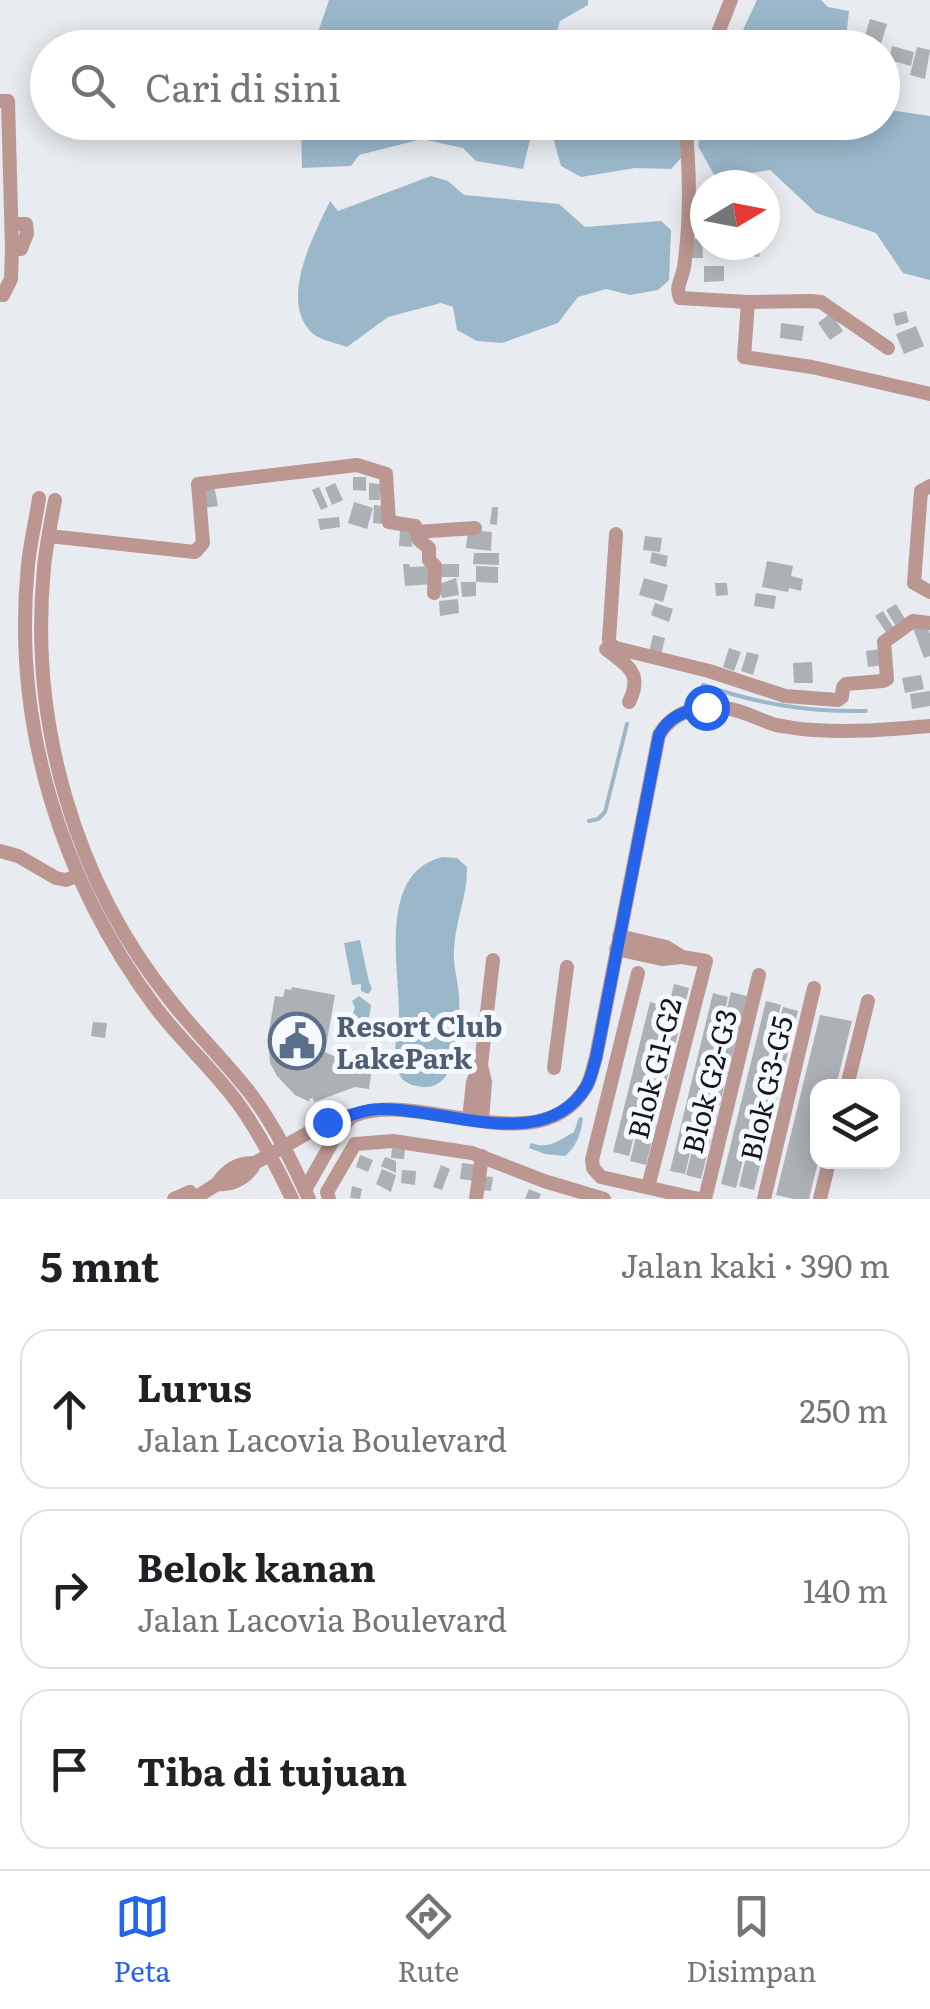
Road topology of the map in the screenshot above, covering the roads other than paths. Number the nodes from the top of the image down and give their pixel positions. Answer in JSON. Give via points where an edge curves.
{"nodes":[{"id":1,"x":731,"y":0,"type":"edge"},
{"id":2,"x":719,"y":30,"type":"edge"},
{"id":3,"x":0,"y":101,"type":"edge"},
{"id":4,"x":687,"y":140,"type":"edge"},
{"id":5,"x":0,"y":295,"type":"edge"},
{"id":6,"x":748,"y":302,"type":"junction"},
{"id":7,"x":888,"y":348,"type":"dead end"},
{"id":8,"x":930,"y":394,"type":"edge"},
{"id":9,"x":930,"y":486,"type":"edge"},
{"id":10,"x":475,"y":528,"type":"dead end"},
{"id":11,"x":416,"y":532,"type":"junction"},
{"id":12,"x":616,"y":534,"type":"dead end"},
{"id":13,"x":49,"y":536,"type":"junction"},
{"id":14,"x":923,"y":556,"type":"edge"},
{"id":15,"x":930,"y":592,"type":"edge"},
{"id":16,"x":434,"y":593,"type":"dead end"},
{"id":17,"x":930,"y":624,"type":"edge"},
{"id":18,"x":610,"y":644,"type":"junction"},
{"id":19,"x":629,"y":702,"type":"dead end"},
{"id":20,"x":930,"y":726,"type":"edge"},
{"id":21,"x":42,"y":735,"type":"junction"},
{"id":22,"x":0,"y":851,"type":"edge"},
{"id":23,"x":78,"y":876,"type":"junction"},
{"id":24,"x":618,"y":942,"type":"junction"},
{"id":25,"x":493,"y":960,"type":"dead end"},
{"id":26,"x":567,"y":967,"type":"dead end"},
{"id":27,"x":638,"y":973,"type":"dead end"},
{"id":28,"x":759,"y":974,"type":"dead end"},
{"id":29,"x":814,"y":988,"type":"dead end"},
{"id":30,"x":152,"y":989,"type":"junction"},
{"id":31,"x":868,"y":1001,"type":"dead end"},
{"id":32,"x":554,"y":1068,"type":"dead end"},
{"id":33,"x":849,"y":1079,"type":"edge"},
{"id":34,"x":351,"y":1117,"type":"junction"},
{"id":35,"x":476,"y":1119,"type":"junction"},
{"id":36,"x":278,"y":1150,"type":"junction"},
{"id":37,"x":482,"y":1156,"type":"junction"},
{"id":38,"x":827,"y":1169,"type":"edge"},
{"id":39,"x":648,"y":1187,"type":"junction"},
{"id":40,"x":302,"y":1196,"type":"edge"},
{"id":41,"x":193,"y":1197,"type":"edge"},
{"id":42,"x":174,"y":1199,"type":"edge"},
{"id":43,"x":329,"y":1199,"type":"edge"},
{"id":44,"x":476,"y":1199,"type":"edge"},
{"id":45,"x":604,"y":1199,"type":"edge"},
{"id":46,"x":702,"y":1199,"type":"edge"},
{"id":47,"x":764,"y":1199,"type":"edge"},
{"id":48,"x":820,"y":1199,"type":"edge"}],
"edges":[{"from":1,"to":2,"type":"street"},
{"from":3,"to":5,"type":"street","via":[[8,102],[12,224],[11,279]]},
{"from":4,"to":6,"type":"street","via":[[691,182],[680,298]]},
{"from":6,"to":7,"type":"street","via":[[821,302]]},
{"from":6,"to":8,"type":"street","via":[[744,357]]},
{"from":9,"to":14,"type":"street","via":[[921,491]]},
{"from":10,"to":11,"type":"street"},
{"from":11,"to":13,"type":"street","via":[[415,526],[388,522],[386,474],[358,465],[198,484],[203,543],[196,552]]},
{"from":11,"to":16,"type":"street","via":[[435,566]]},
{"from":12,"to":18,"type":"street"},
{"from":13,"to":21,"type":"street","via":[[41,619]]},
{"from":13,"to":21,"type":"street","via":[[47,499],[28,564],[26,619],[27,677]]},
{"from":14,"to":15,"type":"street","via":[[914,584]]},
{"from":17,"to":18,"type":"street","via":[[913,621],[884,642],[887,679],[846,684],[838,700],[784,696]]},
{"from":18,"to":19,"type":"street","via":[[606,650],[634,673]]},
{"from":20,"to":24,"type":"street","via":[[810,730],[706,707],[666,723]]},
{"from":21,"to":23,"type":"street","via":[[56,818]]},
{"from":21,"to":30,"type":"street","via":[[92,870]]},
{"from":22,"to":23,"type":"street","via":[[56,878]]},
{"from":23,"to":30,"type":"street","via":[[98,919]]},
{"from":24,"to":35,"type":"street","via":[[586,1087],[568,1107],[540,1121]]},
{"from":24,"to":39,"type":"street","name":"Blok G1-G2","via":[[662,959],[706,961]]},
{"from":25,"to":35,"type":"street","via":[[481,1065],[473,1082]]},
{"from":26,"to":32,"type":"street"},
{"from":27,"to":39,"type":"street","via":[[592,1160],[601,1176]]},
{"from":28,"to":46,"type":"street","name":"Blok G2-G3"},
{"from":29,"to":47,"type":"street","name":"Blok G3-G5"},
{"from":30,"to":36,"type":"street","via":[[252,1095]]},
{"from":31,"to":33,"type":"street"},
{"from":34,"to":35,"type":"street","via":[[378,1108]]},
{"from":34,"to":36,"type":"street","via":[[327,1122]]},
{"from":34,"to":40,"type":"street"},
{"from":36,"to":40,"type":"street"},
{"from":36,"to":41,"type":"street","via":[[250,1173]]},
{"from":37,"to":43,"type":"street","via":[[393,1141],[354,1144]]},
{"from":37,"to":44,"type":"street"},
{"from":37,"to":45,"type":"street"},
{"from":38,"to":48,"type":"street"},
{"from":39,"to":46,"type":"street"},
{"from":41,"to":42,"type":"street"}]}
